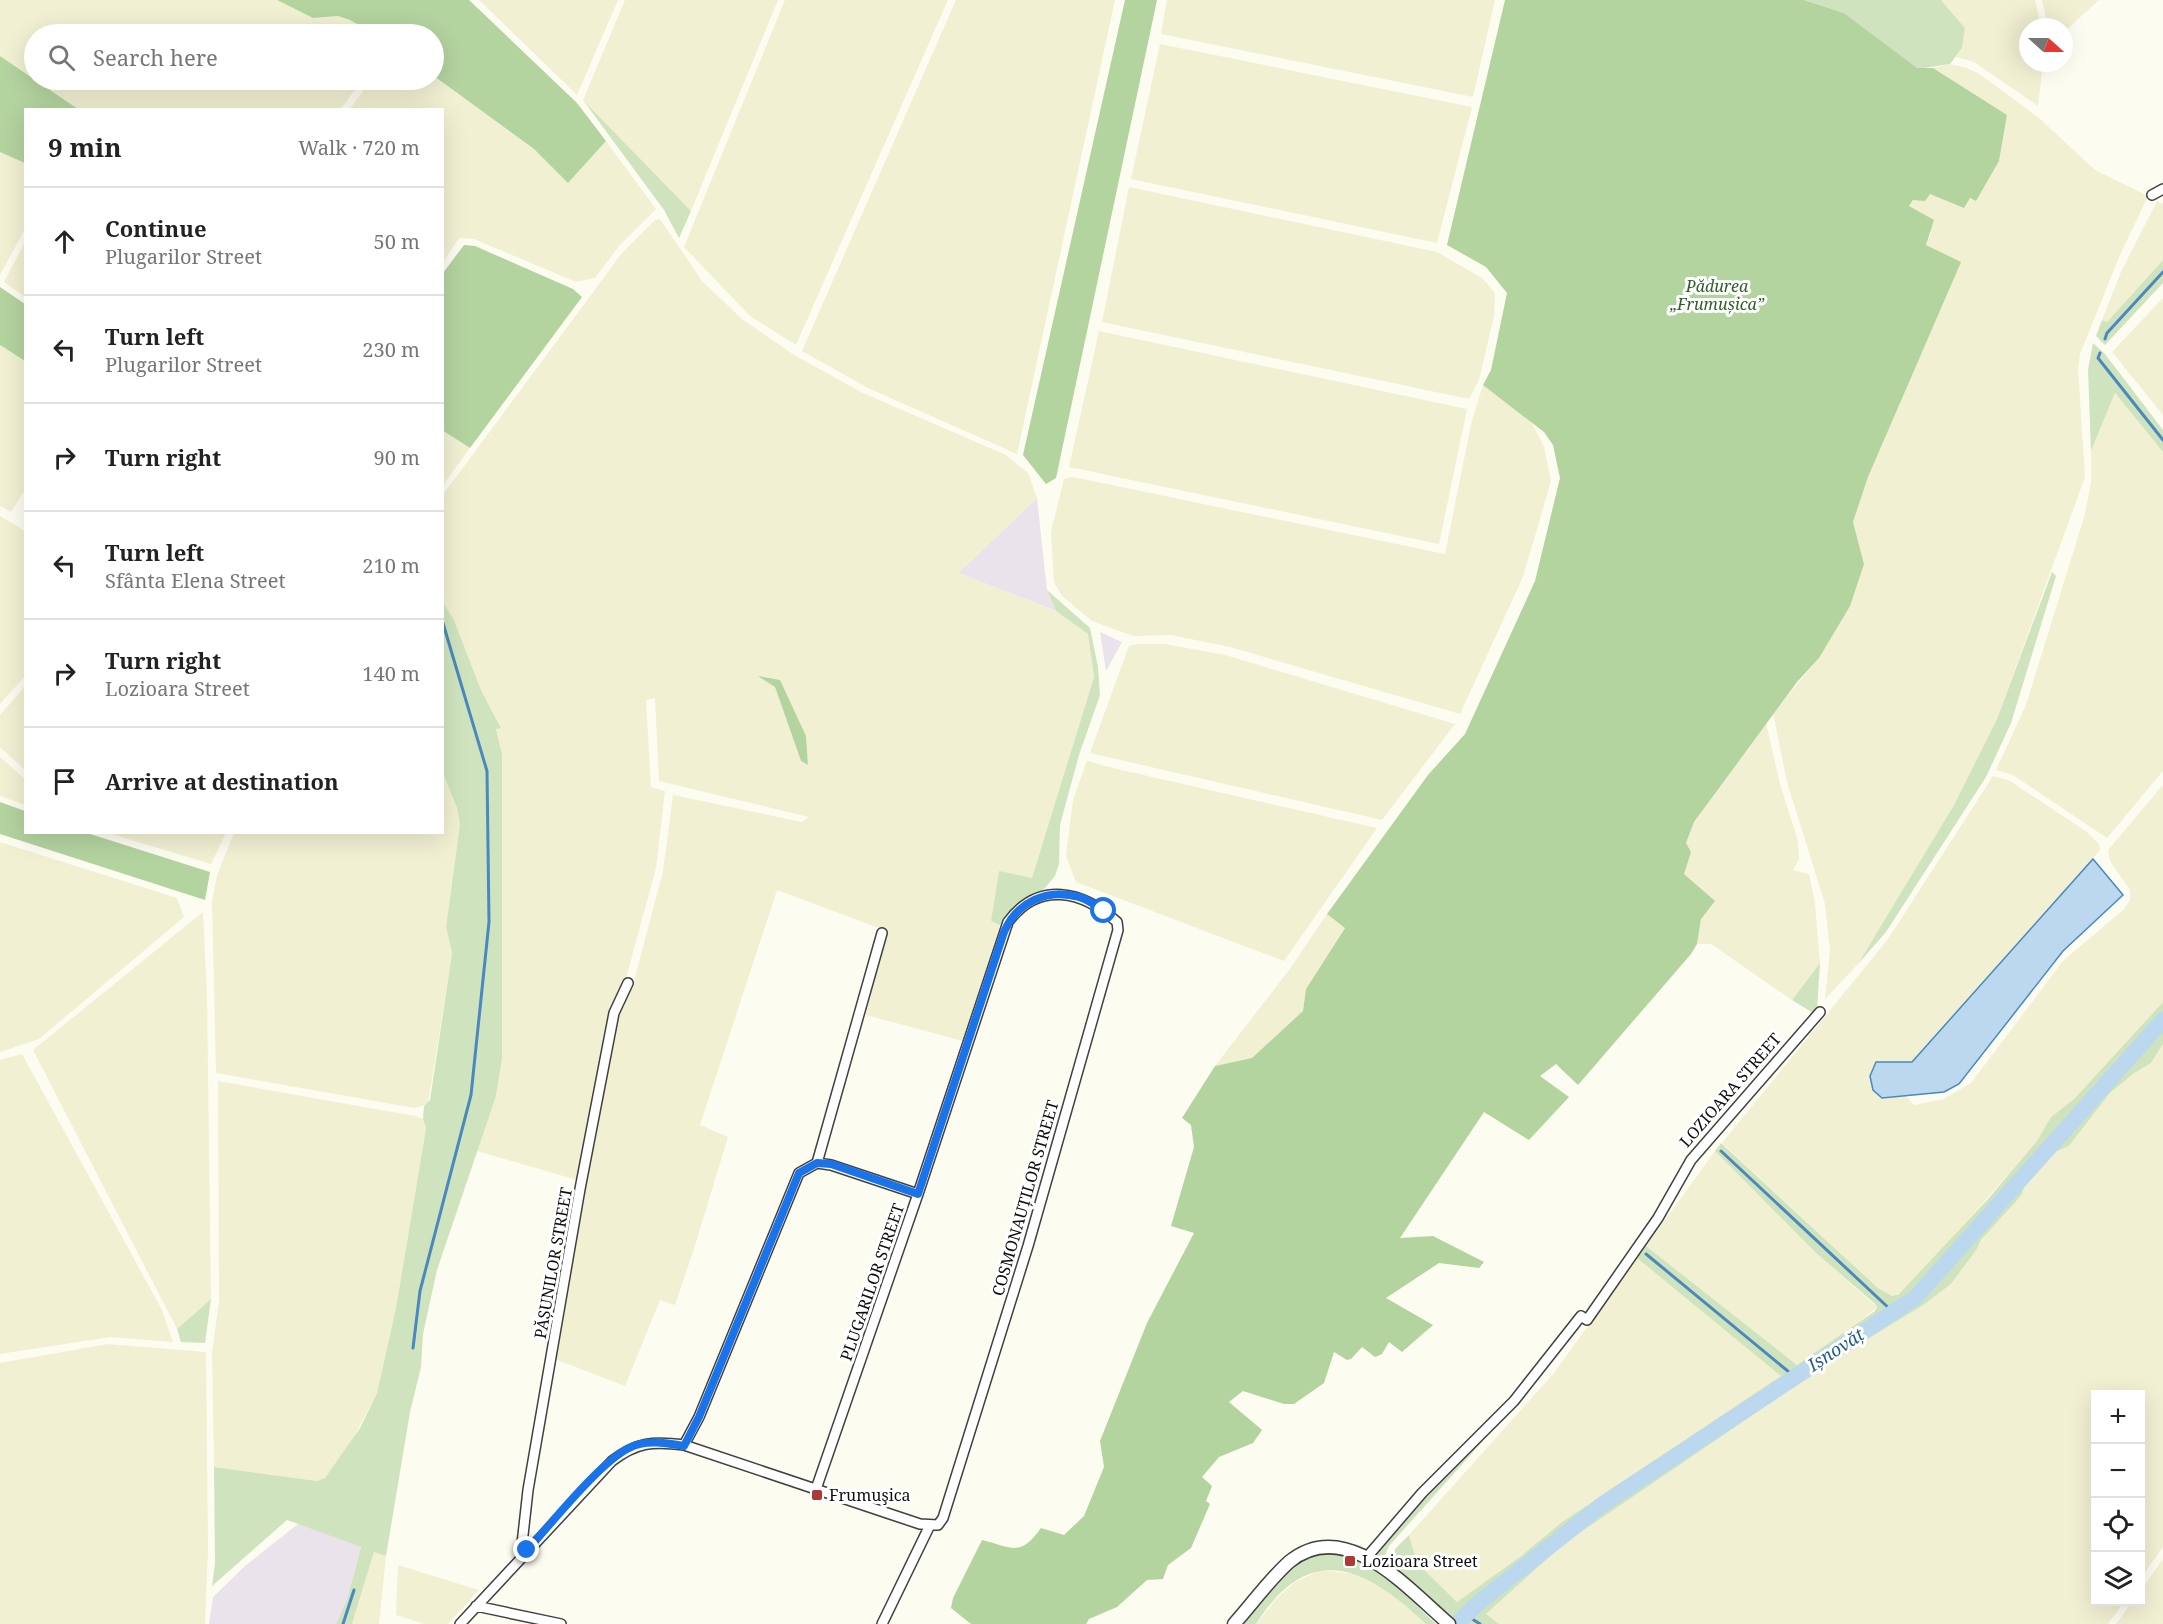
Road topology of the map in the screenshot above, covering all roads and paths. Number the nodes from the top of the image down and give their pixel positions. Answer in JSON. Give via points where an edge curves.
{"nodes":[{"id":1,"x":2163,"y":189,"type":"edge"},
{"id":2,"x":2152,"y":195,"type":"dead end"},
{"id":3,"x":1078,"y":896,"type":"joint"},
{"id":4,"x":882,"y":933,"type":"dead end"},
{"id":5,"x":628,"y":983,"type":"dead end"},
{"id":6,"x":1820,"y":1012,"type":"dead end"},
{"id":7,"x":817,"y":1163,"type":"junction"},
{"id":8,"x":918,"y":1194,"type":"junction"},
{"id":9,"x":684,"y":1446,"type":"junction"},
{"id":10,"x":816,"y":1489,"type":"junction"},
{"id":11,"x":934,"y":1525,"type":"junction"},
{"id":12,"x":527,"y":1550,"type":"junction"},
{"id":13,"x":1367,"y":1557,"type":"junction"},
{"id":14,"x":476,"y":1606,"type":"junction"},
{"id":15,"x":1445,"y":1621,"type":"edge"},
{"id":16,"x":460,"y":1624,"type":"edge"},
{"id":17,"x":561,"y":1624,"type":"edge"},
{"id":18,"x":882,"y":1624,"type":"edge"},
{"id":19,"x":1234,"y":1624,"type":"edge"}],
"edges":[{"from":1,"to":2,"type":"street"},
{"from":3,"to":8,"type":"street","name":"PLUGARILOR STREET","via":[[1042,895],[1016,911],[1008,922]]},
{"from":3,"to":11,"type":"street","name":"COSMONAUȚILOR STREET","via":[[1117,922],[1118,930],[1024,1257],[943,1518]]},
{"from":4,"to":7,"type":"street"},
{"from":5,"to":12,"type":"street","name":"PĂȘUNILOR STREET","via":[[614,1013],[580,1189],[528,1490],[522,1544]]},
{"from":6,"to":13,"type":"street","name":"LOZIOARA STREET","via":[[1691,1160],[1658,1218],[1587,1320],[1581,1316],[1514,1401],[1422,1493]]},
{"from":7,"to":8,"type":"street","via":[[831,1164]]},
{"from":7,"to":9,"type":"street","via":[[799,1173]]},
{"from":8,"to":10,"type":"street","name":"PLUGARILOR STREET"},
{"from":9,"to":10,"type":"street"},
{"from":9,"to":12,"type":"street","via":[[651,1443],[630,1448],[595,1478]]},
{"from":10,"to":11,"type":"street"},
{"from":11,"to":18,"type":"street","name":"COSMONAUȚILOR STREET"},
{"from":12,"to":14,"type":"street"},
{"from":13,"to":15,"type":"street"},
{"from":13,"to":19,"type":"street","via":[[1337,1548],[1303,1553],[1283,1568]]},
{"from":14,"to":16,"type":"street"},
{"from":14,"to":17,"type":"street"}]}
